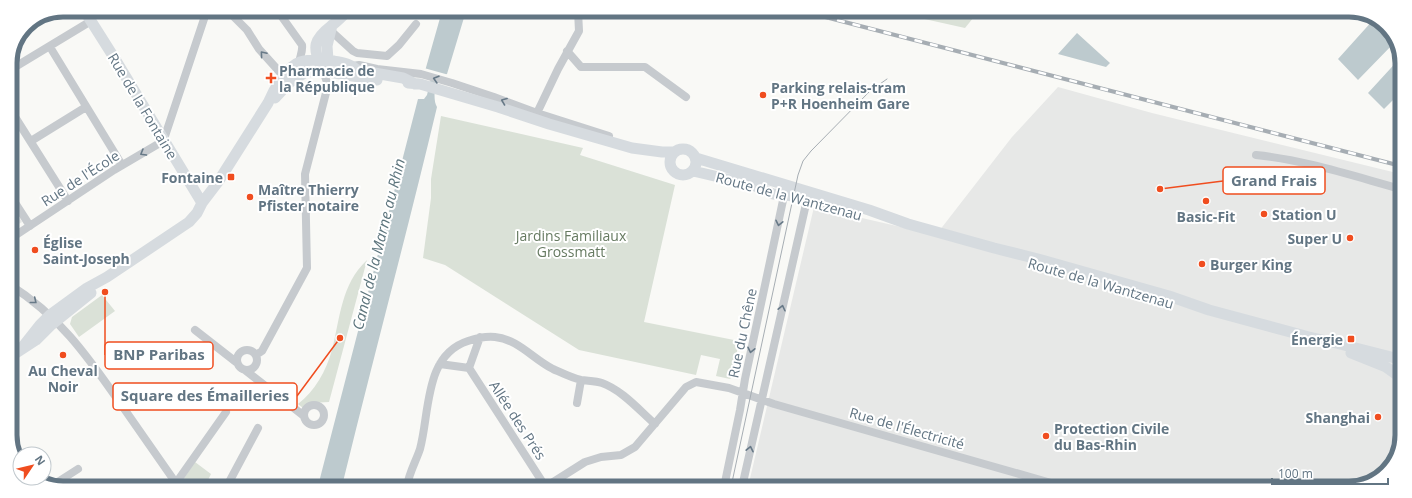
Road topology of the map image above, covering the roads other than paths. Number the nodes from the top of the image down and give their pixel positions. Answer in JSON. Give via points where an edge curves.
{"nodes":[{"id":1,"x":88,"y":17,"type":"edge"},
{"id":2,"x":206,"y":17,"type":"edge"},
{"id":3,"x":234,"y":17,"type":"edge"},
{"id":4,"x":282,"y":17,"type":"edge"},
{"id":5,"x":342,"y":17,"type":"edge"},
{"id":6,"x":578,"y":17,"type":"edge"},
{"id":7,"x":91,"y":21,"type":"junction"},
{"id":8,"x":416,"y":24,"type":"dead end"},
{"id":9,"x":332,"y":28,"type":"junction"},
{"id":10,"x":50,"y":47,"type":"junction"},
{"id":11,"x":567,"y":51,"type":"junction"},
{"id":12,"x":299,"y":62,"type":"junction"},
{"id":13,"x":323,"y":64,"type":"junction"},
{"id":14,"x":17,"y":66,"type":"edge"},
{"id":15,"x":286,"y":80,"type":"junction"},
{"id":16,"x":419,"y":81,"type":"junction"},
{"id":17,"x":450,"y":88,"type":"junction"},
{"id":18,"x":686,"y":97,"type":"dead end"},
{"id":19,"x":86,"y":107,"type":"junction"},
{"id":20,"x":537,"y":113,"type":"junction"},
{"id":21,"x":17,"y":120,"type":"edge"},
{"id":22,"x":164,"y":140,"type":"junction"},
{"id":23,"x":31,"y":141,"type":"junction"},
{"id":24,"x":632,"y":148,"type":"junction"},
{"id":25,"x":673,"y":152,"type":"junction"},
{"id":26,"x":1256,"y":155,"type":"dead end"},
{"id":27,"x":696,"y":158,"type":"junction"},
{"id":28,"x":669,"y":163,"type":"junction"},
{"id":29,"x":122,"y":165,"type":"junction"},
{"id":30,"x":693,"y":171,"type":"junction"},
{"id":31,"x":1395,"y":187,"type":"edge"},
{"id":32,"x":785,"y":190,"type":"junction"},
{"id":33,"x":807,"y":196,"type":"junction"},
{"id":34,"x":68,"y":201,"type":"junction"},
{"id":35,"x":202,"y":203,"type":"junction"},
{"id":36,"x":17,"y":206,"type":"edge"},
{"id":37,"x":30,"y":226,"type":"junction"},
{"id":38,"x":17,"y":234,"type":"edge"},
{"id":39,"x":17,"y":289,"type":"edge"},
{"id":40,"x":53,"y":318,"type":"junction"},
{"id":41,"x":195,"y":330,"type":"dead end"},
{"id":42,"x":480,"y":337,"type":"junction"},
{"id":43,"x":1309,"y":337,"type":"junction"},
{"id":44,"x":17,"y":352,"type":"edge"},
{"id":45,"x":256,"y":355,"type":"junction"},
{"id":46,"x":1395,"y":358,"type":"edge"},
{"id":47,"x":236,"y":362,"type":"junction"},
{"id":48,"x":440,"y":364,"type":"junction"},
{"id":49,"x":469,"y":368,"type":"junction"},
{"id":50,"x":245,"y":370,"type":"junction"},
{"id":51,"x":1395,"y":373,"type":"edge"},
{"id":52,"x":581,"y":380,"type":"junction"},
{"id":53,"x":742,"y":393,"type":"junction"},
{"id":54,"x":761,"y":399,"type":"junction"},
{"id":55,"x":577,"y":403,"type":"dead end"},
{"id":56,"x":226,"y":412,"type":"dead end"},
{"id":57,"x":304,"y":416,"type":"dead end"},
{"id":58,"x":655,"y":424,"type":"junction"},
{"id":59,"x":258,"y":428,"type":"dead end"},
{"id":60,"x":78,"y":469,"type":"dead end"},
{"id":61,"x":59,"y":481,"type":"edge"},
{"id":62,"x":175,"y":481,"type":"edge"},
{"id":63,"x":179,"y":481,"type":"edge"},
{"id":64,"x":231,"y":481,"type":"edge"},
{"id":65,"x":408,"y":481,"type":"edge"},
{"id":66,"x":543,"y":481,"type":"edge"},
{"id":67,"x":554,"y":481,"type":"edge"},
{"id":68,"x":725,"y":481,"type":"edge"},
{"id":69,"x":743,"y":481,"type":"edge"},
{"id":70,"x":1044,"y":481,"type":"edge"}],
"edges":[{"from":1,"to":7,"type":"main road","name":"Rue de la Fontaine"},
{"from":2,"to":22,"type":"street"},
{"from":15,"to":3,"type":"street","one_way":true},
{"from":4,"to":12,"type":"street","via":[[302,45]]},
{"from":5,"to":9,"type":"main road"},
{"from":6,"to":11,"type":"street","via":[[579,31]]},
{"from":7,"to":10,"type":"street"},
{"from":7,"to":22,"type":"main road","name":"Rue de la Fontaine"},
{"from":8,"to":9,"type":"street","via":[[387,56],[353,51]]},
{"from":9,"to":13,"type":"main road"},
{"from":10,"to":14,"type":"street"},
{"from":10,"to":19,"type":"street"},
{"from":11,"to":18,"type":"street","via":[[581,67],[645,67]]},
{"from":11,"to":20,"type":"street"},
{"from":12,"to":13,"type":"main road"},
{"from":12,"to":15,"type":"main road"},
{"from":13,"to":15,"type":"main road"},
{"from":13,"to":16,"type":"main road","name":"Route de la Wantzenau","via":[[353,66],[358,70]]},
{"from":13,"to":16,"type":"main road","name":"Route de la Wantzenau","via":[[358,78]]},
{"from":13,"to":45,"type":"street","via":[[328,85],[305,174],[307,268],[262,351]]},
{"from":15,"to":35,"type":"main road","via":[[278,96],[268,103]]},
{"from":16,"to":17,"type":"main road","name":"Route de la Wantzenau"},
{"from":20,"to":17,"type":"street","name":"Route de la Wantzenau","one_way":true,"via":[[494,97]]},
{"from":17,"to":24,"type":"main road","name":"Route de la Wantzenau","via":[[549,124]]},
{"from":19,"to":23,"type":"street"},
{"from":19,"to":29,"type":"street"},
{"from":20,"to":24,"type":"street","name":"Route de la Wantzenau","via":[[621,140]]},
{"from":21,"to":23,"type":"street"},
{"from":22,"to":29,"type":"street","name":"Rue de l'École","one_way":true},
{"from":22,"to":35,"type":"main road","name":"Rue de la Fontaine"},
{"from":23,"to":34,"type":"street"},
{"from":24,"to":25,"type":"main road","name":"Route de la Wantzenau"},
{"from":24,"to":28,"type":"main road","name":"Route de la Wantzenau"},
{"from":25,"to":27,"type":"main road","name":"Route de la Wantzenau","via":[[680,148],[688,149]]},
{"from":25,"to":28,"type":"main road"},
{"from":26,"to":31,"type":"street","via":[[1272,156]]},
{"from":27,"to":30,"type":"main road"},
{"from":27,"to":32,"type":"main road","name":"Route de la Wantzenau"},
{"from":28,"to":30,"type":"main road","name":"Route de la Wantzenau","via":[[673,171],[680,175]]},
{"from":29,"to":34,"type":"street","name":"Rue de l'École"},
{"from":30,"to":32,"type":"main road","name":"Route de la Wantzenau","via":[[753,186],[773,194]]},
{"from":32,"to":33,"type":"main road","name":"Route de la Wantzenau"},
{"from":32,"to":53,"type":"street","name":"Rue du Chêne","one_way":true},
{"from":33,"to":43,"type":"main road","name":"Route de la Wantzenau","via":[[869,210],[908,224],[994,248],[1040,267],[1115,290],[1171,304],[1209,310]]},
{"from":54,"to":33,"type":"street","one_way":true},
{"from":34,"to":37,"type":"street","name":"Rue de l'École"},
{"from":35,"to":40,"type":"main road","via":[[189,222],[87,288]]},
{"from":36,"to":37,"type":"street"},
{"from":37,"to":38,"type":"street","name":"Rue de l'École"},
{"from":39,"to":40,"type":"street","one_way":true},
{"from":40,"to":44,"type":"main road","via":[[40,325]]},
{"from":40,"to":62,"type":"street","via":[[87,356]]},
{"from":41,"to":47,"type":"street"},
{"from":42,"to":48,"type":"street","via":[[461,343],[446,355]]},
{"from":42,"to":49,"type":"street"},
{"from":42,"to":52,"type":"street","via":[[496,337],[517,344],[551,368]]},
{"from":43,"to":46,"type":"main road","name":"Route de la Wantzenau"},
{"from":43,"to":51,"type":"main road","name":"Route de la Wantzenau","via":[[1386,367]]},
{"from":45,"to":47,"type":"street","via":[[245,349],[239,352]]},
{"from":45,"to":50,"type":"street","via":[[255,366]]},
{"from":47,"to":50,"type":"street"},
{"from":48,"to":49,"type":"street"},
{"from":48,"to":65,"type":"street","via":[[431,386],[420,449]]},
{"from":49,"to":66,"type":"street","name":"Allée des Prés"},
{"from":50,"to":57,"type":"street"},
{"from":52,"to":55,"type":"street"},
{"from":52,"to":58,"type":"street","via":[[602,383],[616,390]]},
{"from":53,"to":54,"type":"street","name":"Rue de l'Électricité"},
{"from":53,"to":58,"type":"street","name":"Rue de l'Électricité","via":[[730,388],[696,382],[686,387]]},
{"from":53,"to":68,"type":"street","name":"Rue du Chêne"},
{"from":69,"to":54,"type":"street","one_way":true},
{"from":54,"to":70,"type":"street","name":"Rue de l'Électricité"},
{"from":56,"to":63,"type":"street"},
{"from":58,"to":67,"type":"street","name":"Rue de l'Électricité","via":[[635,447],[621,455],[585,462]]},
{"from":59,"to":64,"type":"street"},
{"from":60,"to":61,"type":"street"}]}
